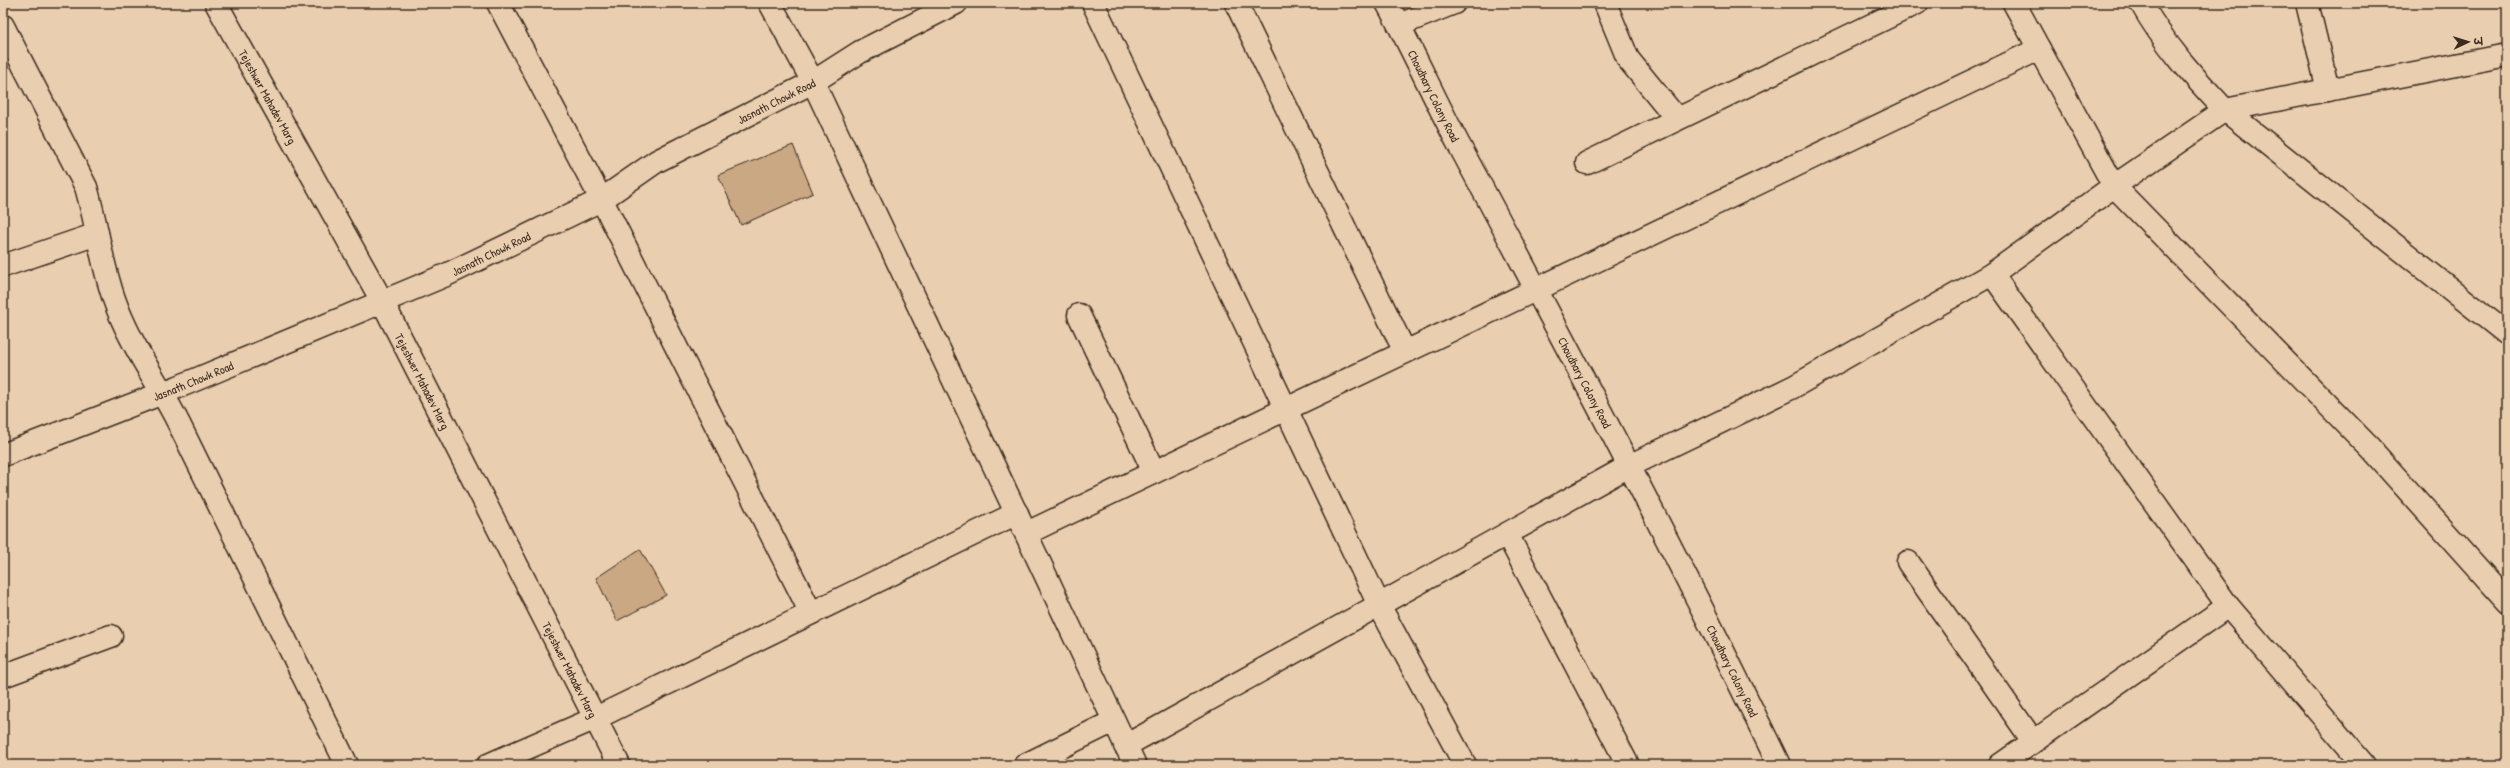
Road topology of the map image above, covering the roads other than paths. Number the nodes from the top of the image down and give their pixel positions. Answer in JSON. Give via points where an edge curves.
{"nodes":[{"id":1,"x":216,"y":3,"type":"edge"},
{"id":2,"x":498,"y":3,"type":"edge"},
{"id":3,"x":770,"y":3,"type":"edge"},
{"id":4,"x":956,"y":3,"type":"edge"},
{"id":5,"x":1093,"y":3,"type":"edge"},
{"id":6,"x":1236,"y":3,"type":"edge"},
{"id":7,"x":1387,"y":3,"type":"edge"},
{"id":8,"x":1454,"y":3,"type":"edge"},
{"id":9,"x":1605,"y":3,"type":"edge"},
{"id":10,"x":1917,"y":3,"type":"edge"},
{"id":11,"x":2014,"y":3,"type":"edge"},
{"id":12,"x":2141,"y":3,"type":"edge"},
{"id":13,"x":2307,"y":3,"type":"edge"},
{"id":14,"x":1399,"y":25,"type":"junction"},
{"id":15,"x":3,"y":26,"type":"edge"},
{"id":16,"x":2039,"y":49,"type":"junction"},
{"id":17,"x":2507,"y":55,"type":"edge"},
{"id":18,"x":814,"y":82,"type":"junction"},
{"id":19,"x":2328,"y":90,"type":"junction"},
{"id":20,"x":2225,"y":110,"type":"junction"},
{"id":21,"x":1677,"y":119,"type":"junction"},
{"id":22,"x":1587,"y":163,"type":"dead end"},
{"id":23,"x":2114,"y":186,"type":"junction"},
{"id":24,"x":601,"y":200,"type":"junction"},
{"id":25,"x":98,"y":234,"type":"junction"},
{"id":26,"x":3,"y":266,"type":"edge"},
{"id":27,"x":1992,"y":274,"type":"junction"},
{"id":28,"x":1536,"y":289,"type":"junction"},
{"id":29,"x":382,"y":300,"type":"junction"},
{"id":30,"x":1079,"y":315,"type":"dead end"},
{"id":31,"x":2507,"y":334,"type":"edge"},
{"id":32,"x":1405,"y":352,"type":"junction"},
{"id":33,"x":163,"y":393,"type":"junction"},
{"id":34,"x":1286,"y":408,"type":"junction"},
{"id":35,"x":3,"y":455,"type":"edge"},
{"id":36,"x":1630,"y":466,"type":"junction"},
{"id":37,"x":1154,"y":472,"type":"junction"},
{"id":38,"x":1017,"y":513,"type":"junction"},
{"id":39,"x":1026,"y":533,"type":"junction"},
{"id":40,"x":1507,"y":534,"type":"junction"},
{"id":41,"x":1908,"y":562,"type":"dead end"},
{"id":42,"x":2507,"y":601,"type":"edge"},
{"id":43,"x":1379,"y":605,"type":"junction"},
{"id":44,"x":2228,"y":606,"type":"junction"},
{"id":45,"x":811,"y":613,"type":"junction"},
{"id":46,"x":111,"y":636,"type":"dead end"},
{"id":47,"x":3,"y":676,"type":"edge"},
{"id":48,"x":593,"y":719,"type":"junction"},
{"id":49,"x":1114,"y":721,"type":"junction"},
{"id":50,"x":2032,"y":741,"type":"junction"},
{"id":51,"x":1125,"y":746,"type":"junction"},
{"id":52,"x":347,"y":765,"type":"edge"},
{"id":53,"x":488,"y":765,"type":"edge"},
{"id":54,"x":618,"y":765,"type":"edge"},
{"id":55,"x":1025,"y":765,"type":"edge"},
{"id":56,"x":1135,"y":765,"type":"edge"},
{"id":57,"x":1465,"y":765,"type":"edge"},
{"id":58,"x":1628,"y":765,"type":"edge"},
{"id":59,"x":1779,"y":765,"type":"edge"},
{"id":60,"x":2000,"y":765,"type":"edge"},
{"id":61,"x":2364,"y":765,"type":"edge"}],
"edges":[{"from":1,"to":29,"type":"street","name":"Tejeshwer Mahadev Marg"},
{"from":2,"to":24,"type":"street"},
{"from":3,"to":18,"type":"street"},
{"from":4,"to":18,"type":"street","name":"Jasnath Chowk Road","via":[[860,52]]},
{"from":5,"to":34,"type":"street"},
{"from":6,"to":32,"type":"street"},
{"from":7,"to":14,"type":"street","name":"Choudhary Colony Road"},
{"from":8,"to":14,"type":"street"},
{"from":9,"to":21,"type":"street","via":[[1628,59]]},
{"from":10,"to":21,"type":"street"},
{"from":11,"to":16,"type":"street"},
{"from":12,"to":20,"type":"street","via":[[2157,31],[2187,69]]},
{"from":13,"to":19,"type":"street"},
{"from":14,"to":28,"type":"street","name":"Choudhary Colony Road","via":[[1435,101]]},
{"from":15,"to":25,"type":"street","via":[[86,187]]},
{"from":16,"to":23,"type":"street"},
{"from":16,"to":28,"type":"street"},
{"from":17,"to":19,"type":"street"},
{"from":18,"to":24,"type":"street","name":"Jasnath Chowk Road","via":[[657,161]]},
{"from":18,"to":38,"type":"street"},
{"from":19,"to":20,"type":"street"},
{"from":20,"to":23,"type":"street"},
{"from":20,"to":31,"type":"street"},
{"from":21,"to":22,"type":"street"},
{"from":23,"to":27,"type":"street"},
{"from":23,"to":42,"type":"street","via":[[2370,448]]},
{"from":24,"to":29,"type":"street","name":"Jasnath Chowk Road","via":[[446,275]]},
{"from":24,"to":45,"type":"street"},
{"from":25,"to":26,"type":"street"},
{"from":25,"to":33,"type":"street","via":[[102,262],[128,334]]},
{"from":27,"to":36,"type":"street","via":[[1794,387]]},
{"from":27,"to":44,"type":"street"},
{"from":28,"to":32,"type":"street"},
{"from":28,"to":36,"type":"street","name":"Choudhary Colony Road"},
{"from":29,"to":33,"type":"street","name":"Jasnath Chowk Road"},
{"from":29,"to":48,"type":"street","name":"Tejeshwer Mahadev Marg"},
{"from":30,"to":37,"type":"street"},
{"from":32,"to":34,"type":"street"},
{"from":33,"to":35,"type":"street","name":"Jasnath Chowk Road"},
{"from":33,"to":52,"type":"street"},
{"from":34,"to":37,"type":"street"},
{"from":34,"to":43,"type":"street"},
{"from":36,"to":40,"type":"street"},
{"from":36,"to":59,"type":"street","name":"Choudhary Colony Road"},
{"from":37,"to":39,"type":"street"},
{"from":38,"to":39,"type":"street"},
{"from":38,"to":45,"type":"street"},
{"from":39,"to":49,"type":"street"},
{"from":40,"to":43,"type":"street"},
{"from":40,"to":58,"type":"street"},
{"from":41,"to":50,"type":"street"},
{"from":43,"to":51,"type":"street"},
{"from":43,"to":57,"type":"street"},
{"from":44,"to":50,"type":"street"},
{"from":44,"to":61,"type":"street"},
{"from":45,"to":48,"type":"street"},
{"from":46,"to":47,"type":"street"},
{"from":48,"to":53,"type":"street"},
{"from":48,"to":54,"type":"street","name":"Tejeshwer Mahadev Marg"},
{"from":49,"to":51,"type":"street"},
{"from":49,"to":55,"type":"street"},
{"from":50,"to":60,"type":"street"},
{"from":51,"to":56,"type":"street"}]}
